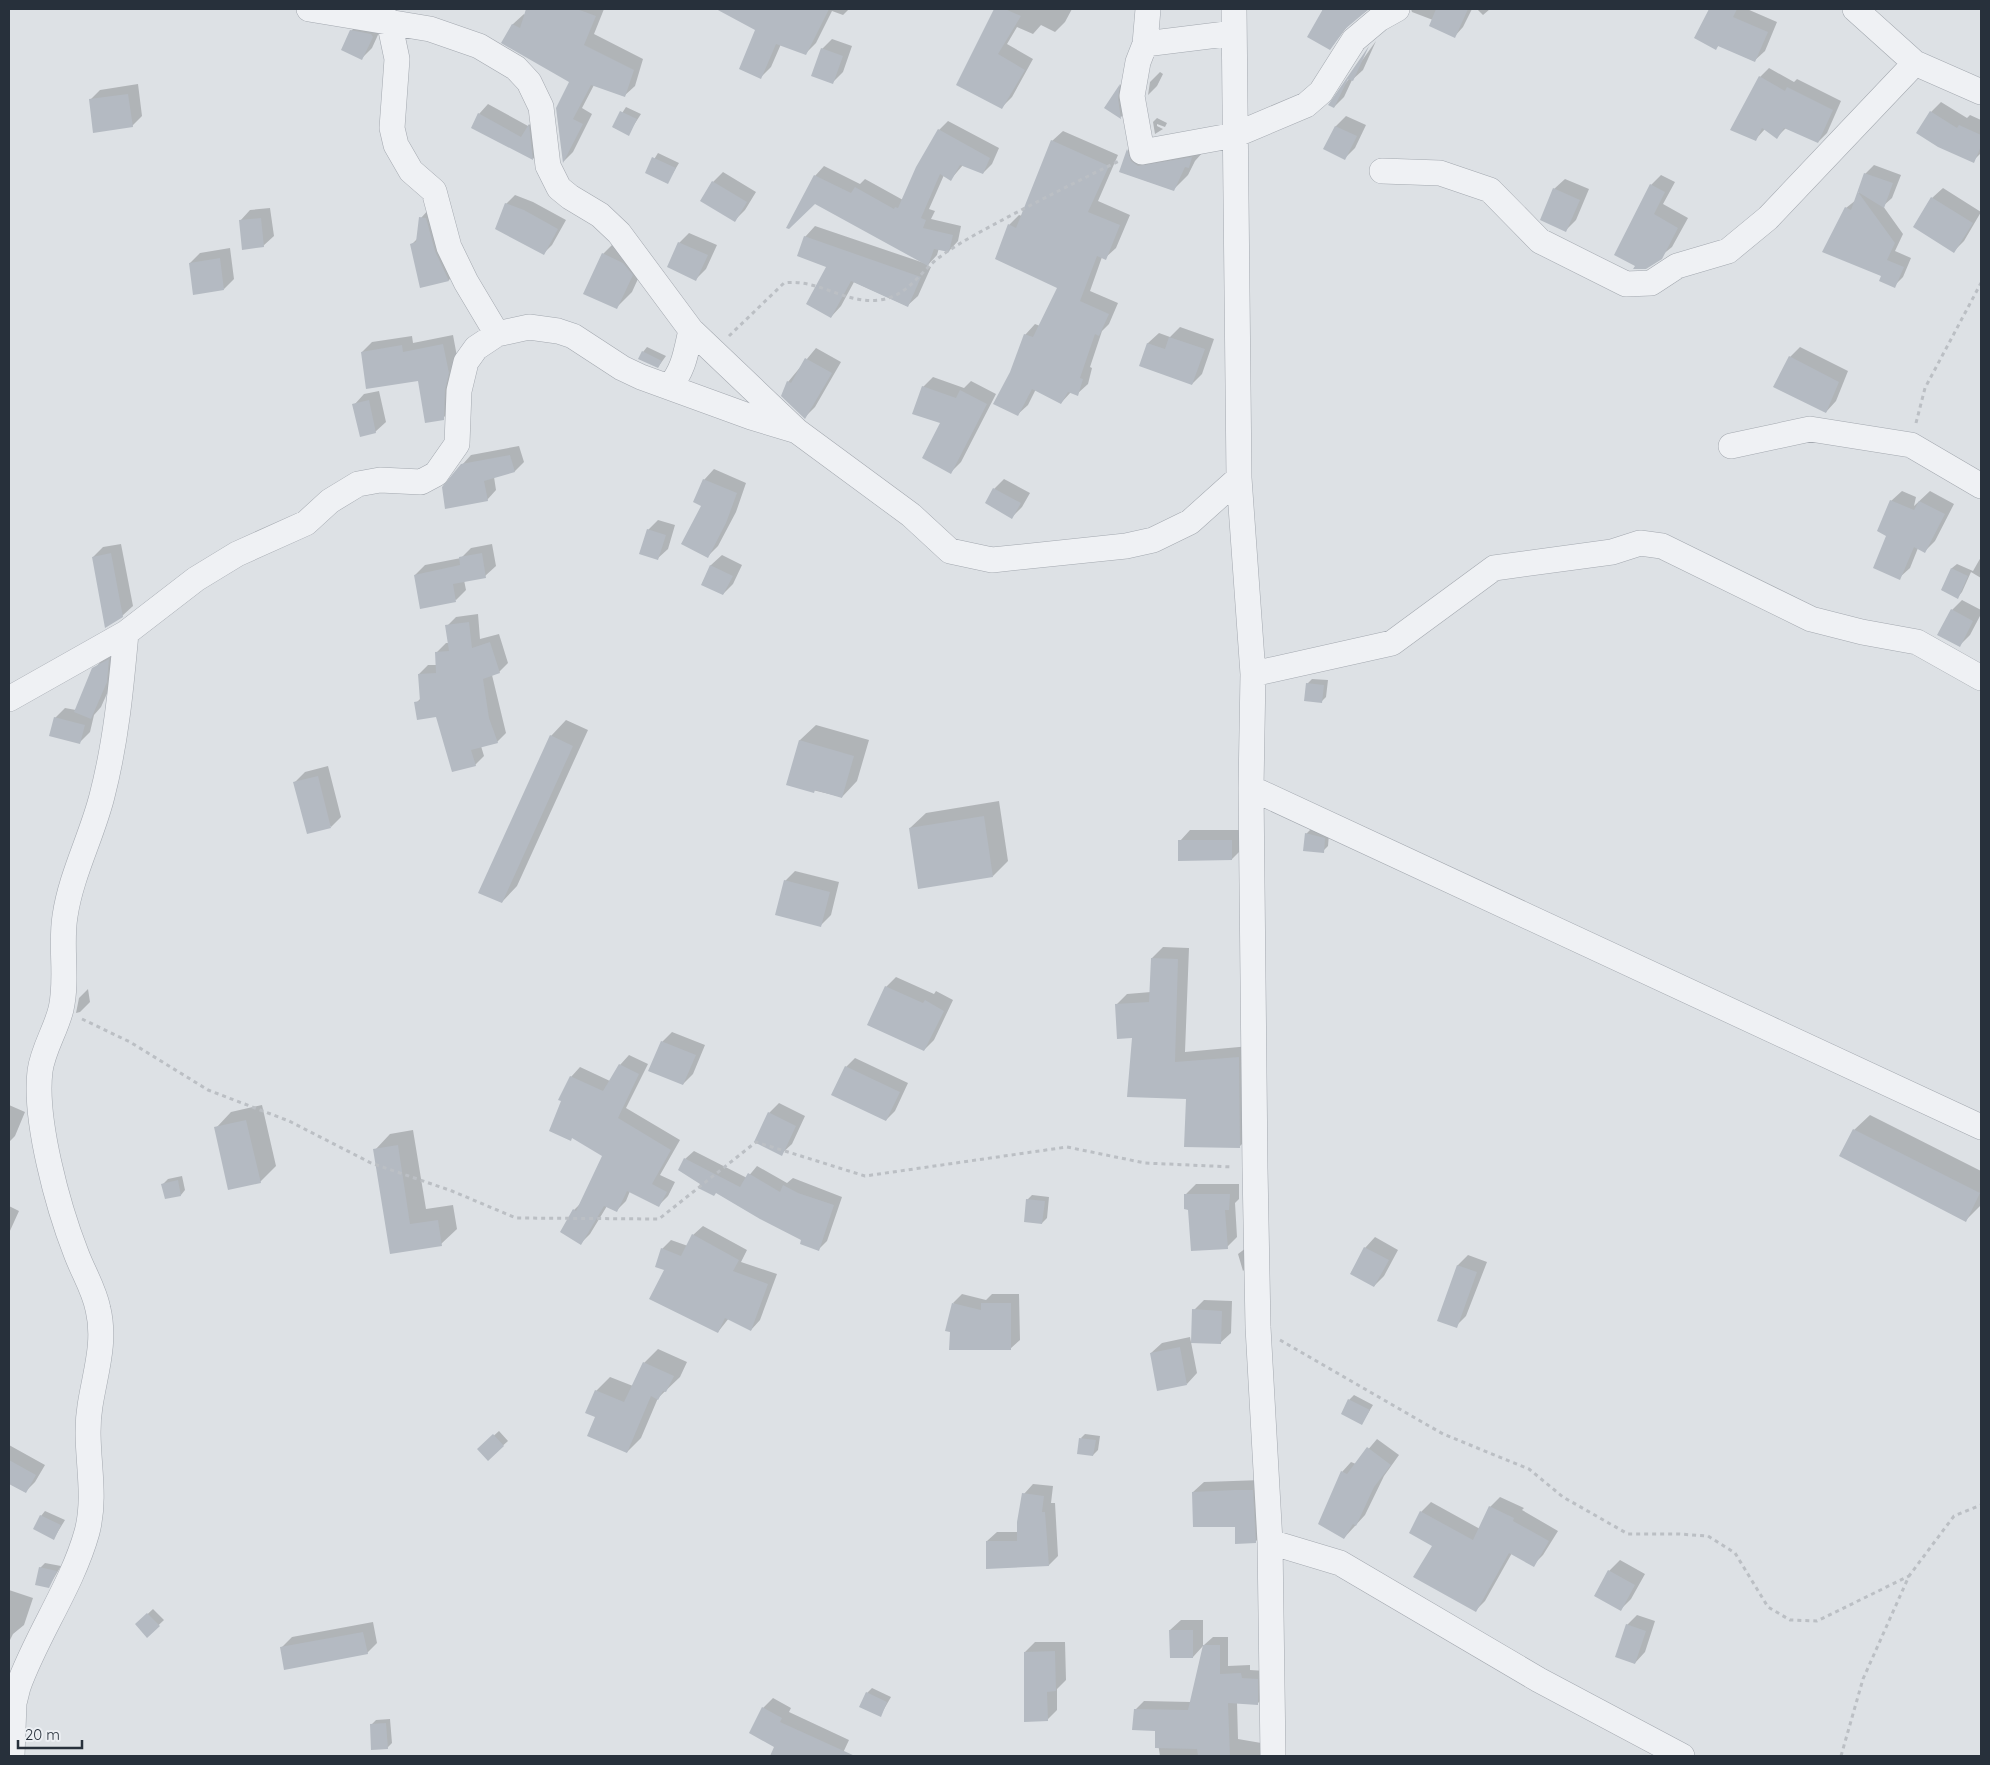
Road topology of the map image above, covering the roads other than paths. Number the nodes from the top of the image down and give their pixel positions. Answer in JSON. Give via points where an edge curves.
{"nodes":[{"id":1,"x":309,"y":9,"type":"edge"},
{"id":2,"x":1148,"y":9,"type":"edge"},
{"id":3,"x":1234,"y":9,"type":"edge"},
{"id":4,"x":1397,"y":9,"type":"edge"},
{"id":5,"x":1855,"y":9,"type":"edge"},
{"id":6,"x":388,"y":21,"type":"junction"},
{"id":7,"x":1234,"y":33,"type":"junction"},
{"id":8,"x":1145,"y":44,"type":"junction"},
{"id":9,"x":1915,"y":63,"type":"junction"},
{"id":10,"x":1981,"y":92,"type":"edge"},
{"id":11,"x":1235,"y":135,"type":"junction"},
{"id":12,"x":1382,"y":171,"type":"dead end"},
{"id":13,"x":691,"y":330,"type":"junction"},
{"id":14,"x":497,"y":334,"type":"junction"},
{"id":15,"x":669,"y":387,"type":"junction"},
{"id":16,"x":797,"y":431,"type":"junction"},
{"id":17,"x":1730,"y":446,"type":"dead end"},
{"id":18,"x":1239,"y":478,"type":"junction"},
{"id":19,"x":1981,"y":486,"type":"edge"},
{"id":20,"x":126,"y":633,"type":"junction"},
{"id":21,"x":1253,"y":674,"type":"junction"},
{"id":22,"x":1981,"y":678,"type":"edge"},
{"id":23,"x":9,"y":699,"type":"edge"},
{"id":24,"x":1252,"y":788,"type":"junction"},
{"id":25,"x":1981,"y":1126,"type":"edge"},
{"id":26,"x":1270,"y":1542,"type":"junction"},
{"id":27,"x":12,"y":1756,"type":"edge"},
{"id":28,"x":1273,"y":1756,"type":"edge"},
{"id":29,"x":1682,"y":1756,"type":"edge"}],
"edges":[{"from":1,"to":6,"type":"street"},
{"from":2,"to":8,"type":"street"},
{"from":3,"to":7,"type":"street"},
{"from":4,"to":11,"type":"street","via":[[1354,40],[1316,98],[1291,113]]},
{"from":5,"to":9,"type":"street"},
{"from":6,"to":13,"type":"street","via":[[430,29],[479,46],[516,68],[529,82],[541,107],[548,166],[554,180],[562,191],[600,215],[619,233]]},
{"from":6,"to":14,"type":"street","via":[[397,59],[392,128],[396,145],[411,172],[434,191],[449,247]]},
{"from":7,"to":8,"type":"street"},
{"from":7,"to":11,"type":"street"},
{"from":8,"to":11,"type":"street","via":[[1132,96],[1142,152]]},
{"from":9,"to":10,"type":"street"},
{"from":9,"to":12,"type":"street","via":[[1768,218],[1728,251],[1677,266],[1651,282],[1626,284],[1540,241],[1490,190],[1440,173]]},
{"from":11,"to":18,"type":"street"},
{"from":13,"to":15,"type":"street","via":[[683,366]]},
{"from":13,"to":16,"type":"street"},
{"from":14,"to":15,"type":"street","via":[[529,327],[558,331],[588,345],[622,368]]},
{"from":14,"to":20,"type":"street","via":[[476,348],[466,362],[459,391],[457,444],[436,474],[421,482],[380,480],[358,484],[330,501],[301,526],[237,554],[196,579]]},
{"from":15,"to":16,"type":"street"},
{"from":16,"to":18,"type":"street","via":[[911,515],[944,547],[960,554],[992,560],[1126,546],[1153,540],[1190,522]]},
{"from":17,"to":19,"type":"street","via":[[1810,429],[1910,445]]},
{"from":18,"to":21,"type":"street"},
{"from":20,"to":23,"type":"street"},
{"from":20,"to":27,"type":"street","via":[[118,717],[103,792],[65,915],[65,974],[61,1009],[45,1050],[39,1088],[45,1136],[60,1205],[98,1310],[100,1365],[88,1422],[92,1468],[90,1510],[78,1557],[18,1687],[14,1703]]},
{"from":21,"to":22,"type":"street","via":[[1392,643],[1494,568],[1612,552],[1640,543],[1662,546],[1811,619],[1917,642]]},
{"from":21,"to":24,"type":"street"},
{"from":24,"to":25,"type":"street"},
{"from":24,"to":26,"type":"street","via":[[1258,1327]]},
{"from":26,"to":28,"type":"street"},
{"from":26,"to":29,"type":"street","via":[[1340,1563],[1539,1680]]}]}
